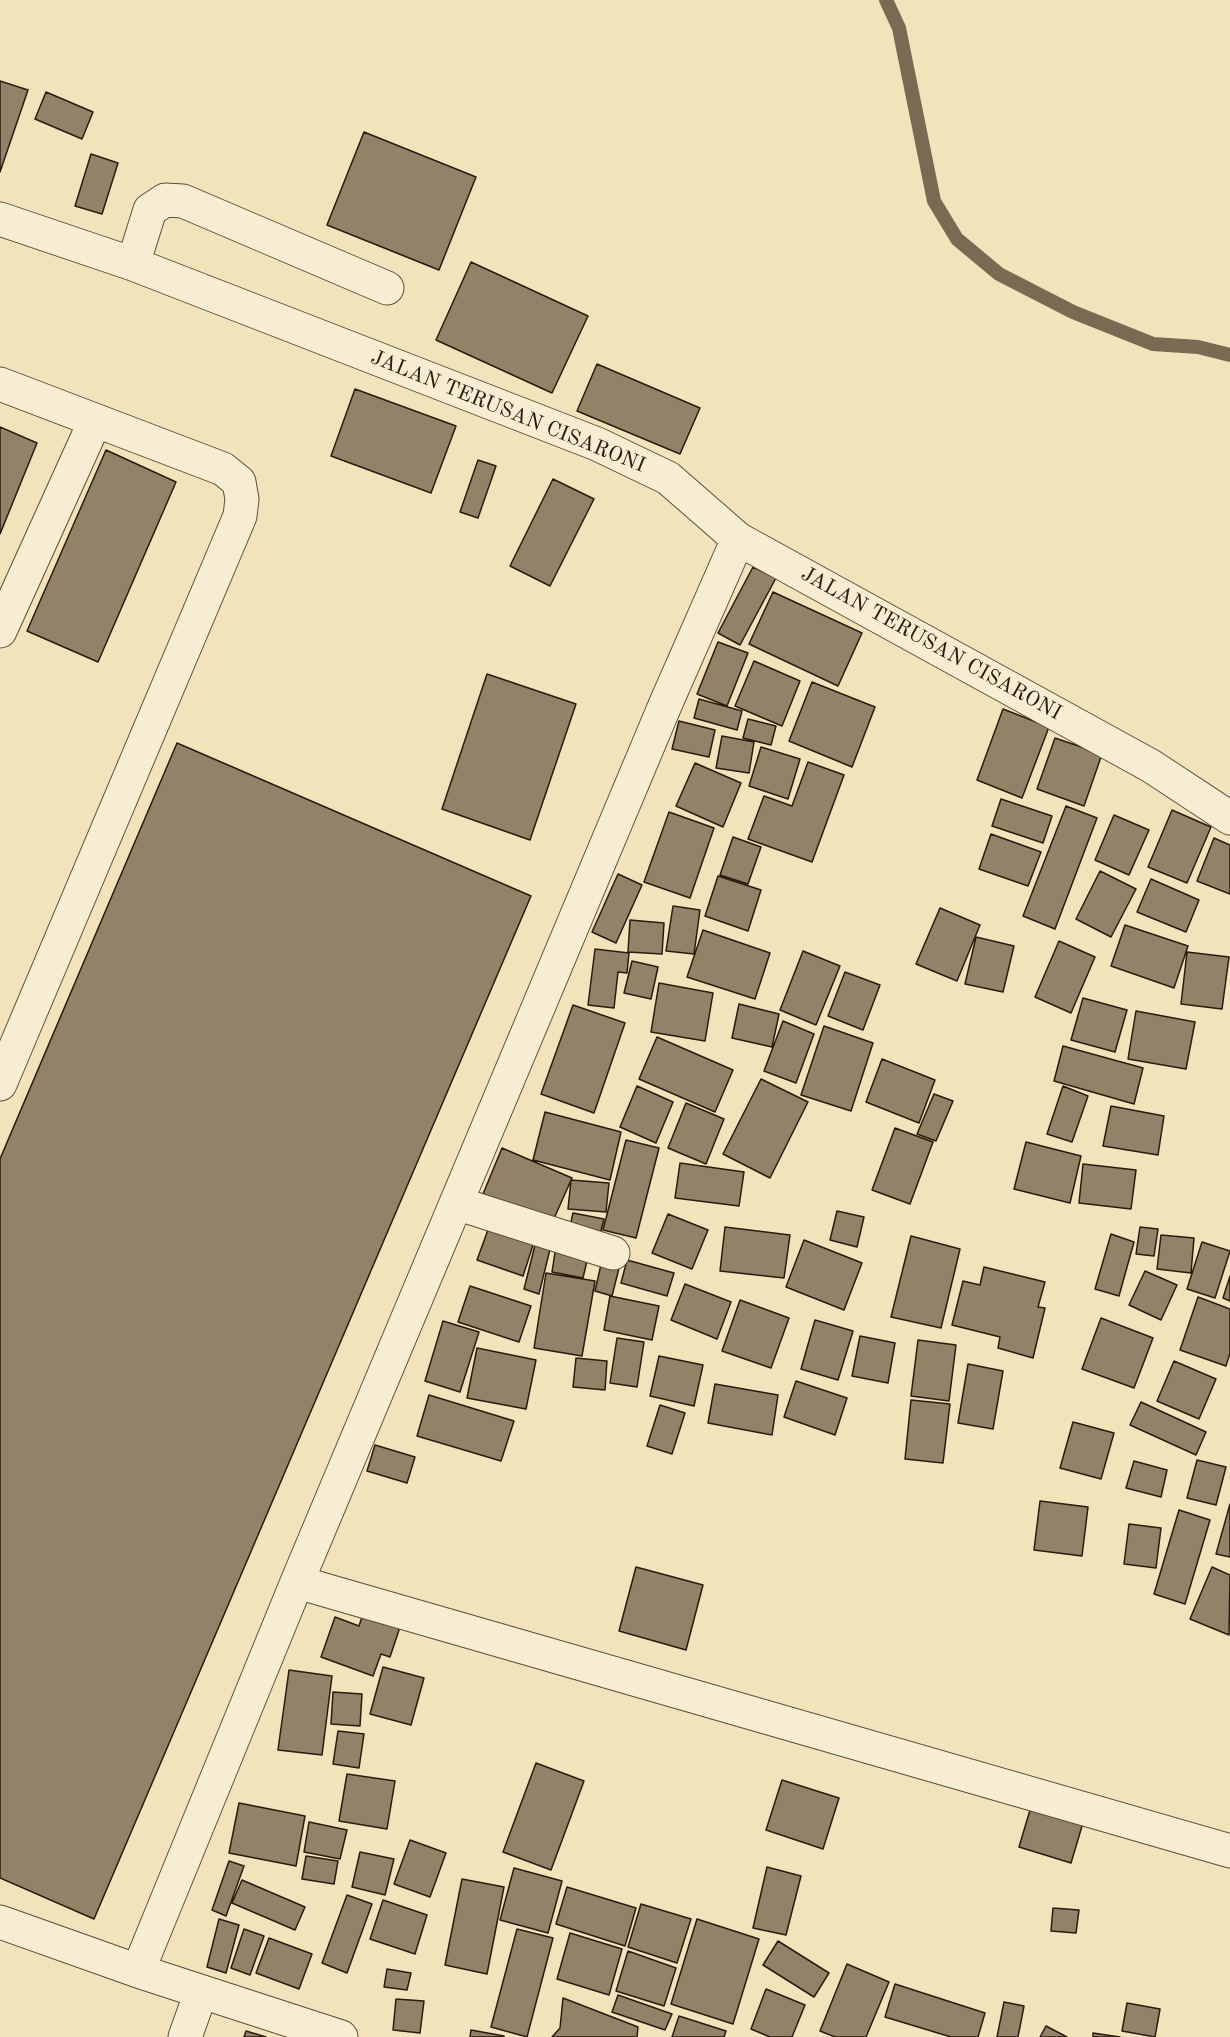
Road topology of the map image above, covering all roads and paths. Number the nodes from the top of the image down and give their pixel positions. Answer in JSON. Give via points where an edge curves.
{"nodes":[{"id":1,"x":0,"y":219,"type":"edge"},
{"id":2,"x":133,"y":264,"type":"junction"},
{"id":3,"x":387,"y":288,"type":"dead end"},
{"id":4,"x":0,"y":384,"type":"edge"},
{"id":5,"x":95,"y":421,"type":"junction"},
{"id":6,"x":738,"y":539,"type":"junction"},
{"id":7,"x":0,"y":631,"type":"edge"},
{"id":8,"x":1230,"y":818,"type":"edge"},
{"id":9,"x":0,"y":1084,"type":"edge"},
{"id":10,"x":456,"y":1203,"type":"junction"},
{"id":11,"x":614,"y":1253,"type":"dead end"},
{"id":12,"x":297,"y":1582,"type":"junction"},
{"id":13,"x":1230,"y":1851,"type":"edge"},
{"id":14,"x":0,"y":1922,"type":"edge"},
{"id":15,"x":138,"y":1971,"type":"junction"},
{"id":16,"x":201,"y":1992,"type":"junction"},
{"id":17,"x":186,"y":2037,"type":"edge"},
{"id":18,"x":341,"y":2037,"type":"edge"}],
"edges":[{"from":1,"to":2,"type":"street","name":"JALAN TERUSAN CISARONI"},
{"from":2,"to":3,"type":"street","via":[[150,210],[165,200],[183,201]]},
{"from":2,"to":6,"type":"street","name":"JALAN TERUSAN CISARONI","via":[[597,444],[668,478]]},
{"from":4,"to":5,"type":"street"},
{"from":5,"to":7,"type":"street"},
{"from":5,"to":9,"type":"street","via":[[223,469],[239,482],[240,516]]},
{"from":6,"to":8,"type":"street","name":"JALAN TERUSAN CISARONI","via":[[1151,766]]},
{"from":6,"to":10,"type":"street"},
{"from":10,"to":11,"type":"street"},
{"from":10,"to":12,"type":"street"},
{"from":12,"to":13,"type":"street"},
{"from":12,"to":15,"type":"street"},
{"from":14,"to":15,"type":"street"},
{"from":15,"to":16,"type":"street"},
{"from":16,"to":17,"type":"street"},
{"from":16,"to":18,"type":"street"}]}
